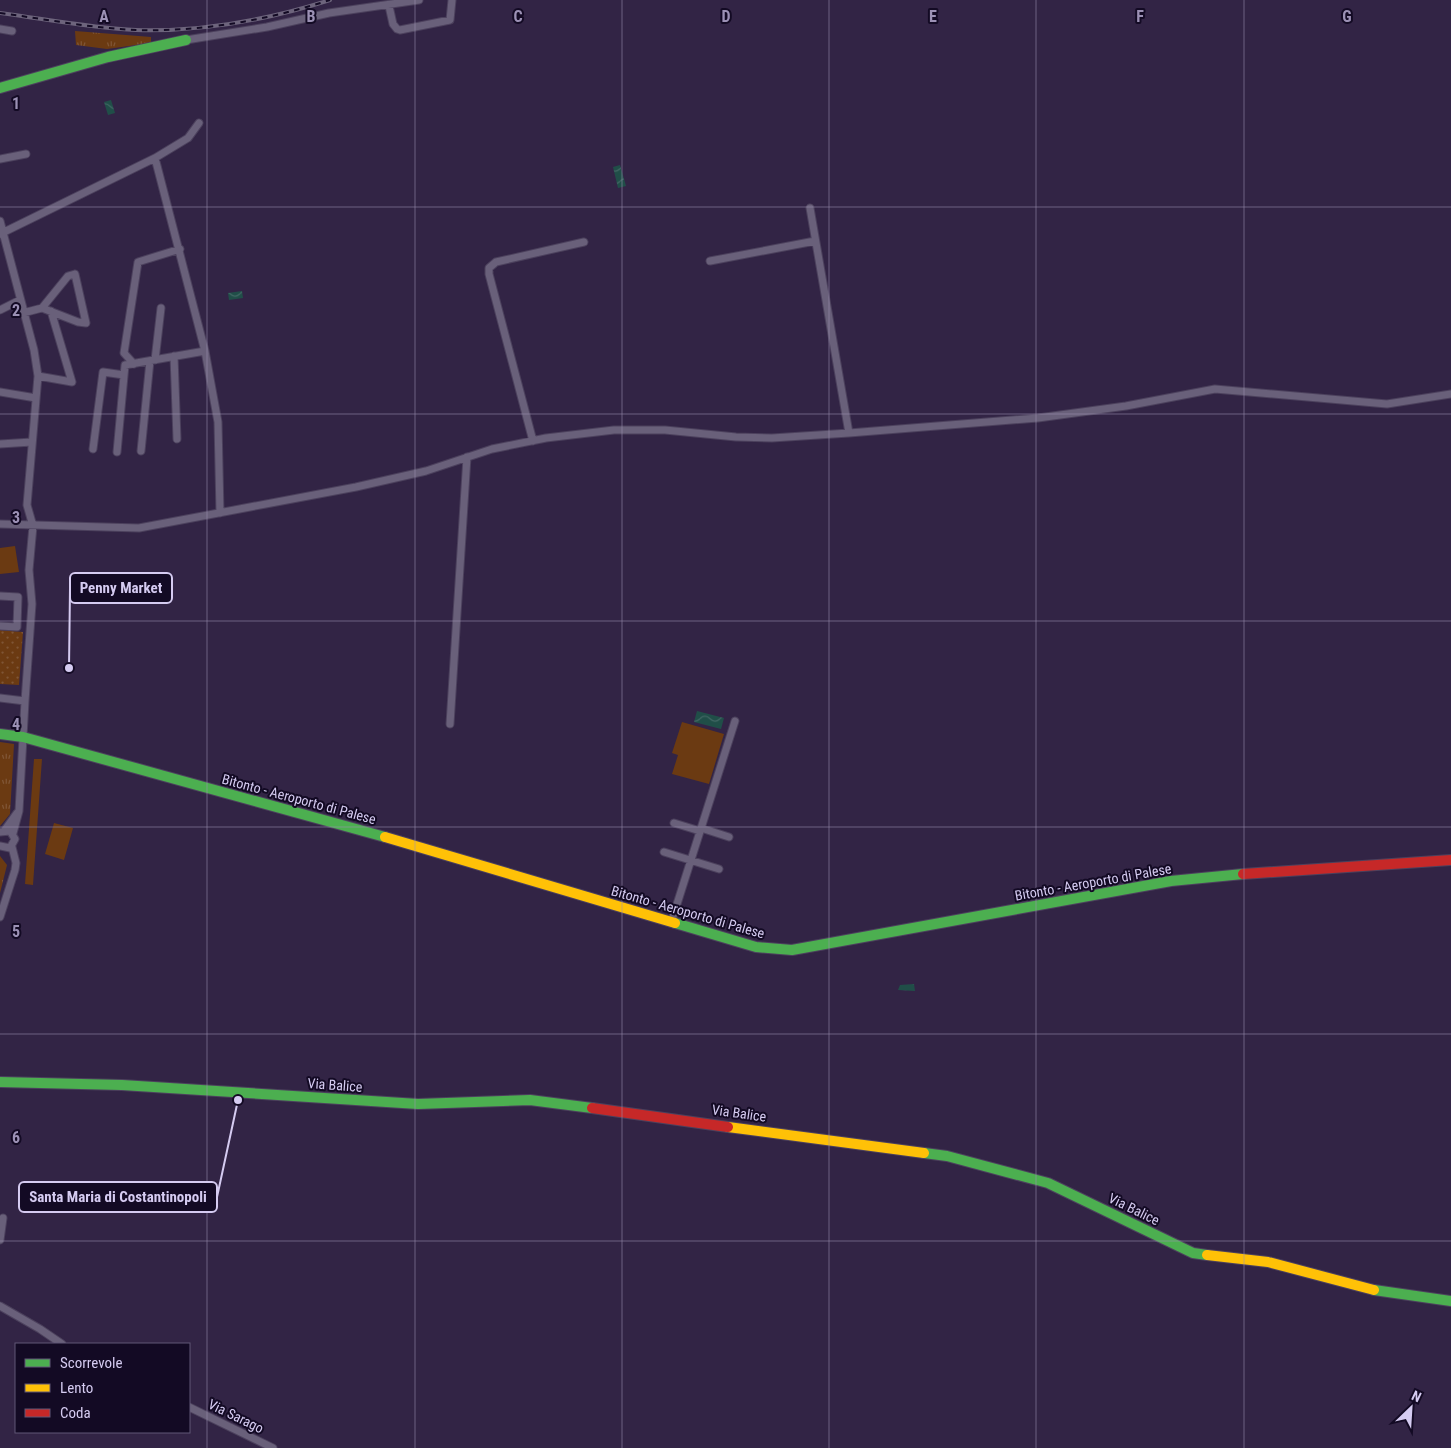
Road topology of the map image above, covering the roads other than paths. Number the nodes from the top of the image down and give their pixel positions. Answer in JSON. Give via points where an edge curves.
{"nodes":[{"id":1,"x":419,"y":0,"type":"edge"},
{"id":2,"x":452,"y":0,"type":"edge"},
{"id":3,"x":389,"y":6,"type":"junction"},
{"id":4,"x":0,"y":28,"type":"edge"},
{"id":5,"x":12,"y":30,"type":"dead end"},
{"id":6,"x":186,"y":40,"type":"joint"},
{"id":7,"x":0,"y":88,"type":"edge"},
{"id":8,"x":199,"y":123,"type":"dead end"},
{"id":9,"x":26,"y":154,"type":"dead end"},
{"id":10,"x":155,"y":158,"type":"junction"},
{"id":11,"x":0,"y":159,"type":"edge"},
{"id":12,"x":810,"y":208,"type":"dead end"},
{"id":13,"x":0,"y":221,"type":"edge"},
{"id":14,"x":2,"y":234,"type":"edge"},
{"id":15,"x":815,"y":241,"type":"junction"},
{"id":16,"x":584,"y":242,"type":"dead end"},
{"id":17,"x":180,"y":249,"type":"junction"},
{"id":18,"x":710,"y":261,"type":"dead end"},
{"id":19,"x":20,"y":300,"type":"junction"},
{"id":20,"x":42,"y":308,"type":"junction"},
{"id":21,"x":161,"y":308,"type":"dead end"},
{"id":22,"x":0,"y":310,"type":"edge"},
{"id":23,"x":52,"y":310,"type":"junction"},
{"id":24,"x":23,"y":313,"type":"junction"},
{"id":25,"x":205,"y":350,"type":"junction"},
{"id":26,"x":174,"y":356,"type":"junction"},
{"id":27,"x":152,"y":360,"type":"junction"},
{"id":28,"x":134,"y":364,"type":"junction"},
{"id":29,"x":124,"y":375,"type":"junction"},
{"id":30,"x":38,"y":376,"type":"junction"},
{"id":31,"x":0,"y":392,"type":"edge"},
{"id":32,"x":1451,"y":394,"type":"edge"},
{"id":33,"x":36,"y":398,"type":"junction"},
{"id":34,"x":849,"y":433,"type":"junction"},
{"id":35,"x":178,"y":439,"type":"dead end"},
{"id":36,"x":533,"y":441,"type":"junction"},
{"id":37,"x":32,"y":442,"type":"junction"},
{"id":38,"x":0,"y":444,"type":"edge"},
{"id":39,"x":93,"y":449,"type":"dead end"},
{"id":40,"x":118,"y":452,"type":"dead end"},
{"id":41,"x":140,"y":452,"type":"dead end"},
{"id":42,"x":467,"y":457,"type":"junction"},
{"id":43,"x":220,"y":513,"type":"junction"},
{"id":44,"x":0,"y":524,"type":"edge"},
{"id":45,"x":33,"y":526,"type":"junction"},
{"id":46,"x":0,"y":596,"type":"edge"},
{"id":47,"x":0,"y":626,"type":"edge"},
{"id":48,"x":0,"y":698,"type":"edge"},
{"id":49,"x":25,"y":700,"type":"junction"},
{"id":50,"x":735,"y":721,"type":"dead end"},
{"id":51,"x":450,"y":724,"type":"dead end"},
{"id":52,"x":0,"y":734,"type":"edge"},
{"id":53,"x":23,"y":737,"type":"junction"},
{"id":54,"x":19,"y":811,"type":"junction"},
{"id":55,"x":674,"y":823,"type":"dead end"},
{"id":56,"x":701,"y":829,"type":"junction"},
{"id":57,"x":2,"y":832,"type":"edge"},
{"id":58,"x":13,"y":833,"type":"junction"},
{"id":59,"x":729,"y":836,"type":"dead end"},
{"id":60,"x":2,"y":847,"type":"edge"},
{"id":61,"x":12,"y":847,"type":"junction"},
{"id":62,"x":664,"y":852,"type":"dead end"},
{"id":63,"x":691,"y":860,"type":"junction"},
{"id":64,"x":1451,"y":860,"type":"edge"},
{"id":65,"x":16,"y":863,"type":"junction"},
{"id":66,"x":719,"y":869,"type":"dead end"},
{"id":67,"x":0,"y":917,"type":"edge"},
{"id":68,"x":671,"y":923,"type":"junction"},
{"id":69,"x":0,"y":1082,"type":"edge"},
{"id":70,"x":3,"y":1218,"type":"dead end"},
{"id":71,"x":0,"y":1240,"type":"edge"},
{"id":72,"x":1451,"y":1301,"type":"edge"},
{"id":73,"x":0,"y":1306,"type":"edge"},
{"id":74,"x":61,"y":1343,"type":"edge"},
{"id":75,"x":190,"y":1407,"type":"edge"},
{"id":76,"x":273,"y":1448,"type":"edge"}],
"edges":[{"from":1,"to":3,"type":"street"},
{"from":2,"to":3,"type":"street","via":[[450,20],[400,30],[393,24]]},
{"from":3,"to":6,"type":"street","via":[[329,13]]},
{"from":4,"to":5,"type":"street"},
{"from":6,"to":7,"type":"street","via":[[108,57]]},
{"from":8,"to":10,"type":"street","via":[[188,138]]},
{"from":9,"to":11,"type":"street"},
{"from":10,"to":14,"type":"street"},
{"from":10,"to":17,"type":"street"},
{"from":12,"to":15,"type":"street"},
{"from":13,"to":14,"type":"street"},
{"from":14,"to":19,"type":"street"},
{"from":15,"to":18,"type":"street"},
{"from":15,"to":34,"type":"street"},
{"from":16,"to":36,"type":"street","via":[[496,262],[489,268]]},
{"from":17,"to":25,"type":"street"},
{"from":17,"to":28,"type":"street","via":[[138,262],[124,353]]},
{"from":19,"to":22,"type":"street"},
{"from":19,"to":24,"type":"street"},
{"from":20,"to":23,"type":"street"},
{"from":20,"to":23,"type":"street","via":[[68,276],[75,274],[86,323]]},
{"from":20,"to":24,"type":"street"},
{"from":21,"to":27,"type":"street"},
{"from":23,"to":30,"type":"street","via":[[72,382]]},
{"from":24,"to":30,"type":"street"},
{"from":25,"to":26,"type":"street"},
{"from":25,"to":43,"type":"street","via":[[218,422]]},
{"from":26,"to":27,"type":"street"},
{"from":26,"to":35,"type":"street"},
{"from":27,"to":28,"type":"street"},
{"from":27,"to":41,"type":"street"},
{"from":28,"to":29,"type":"street","via":[[125,365]]},
{"from":29,"to":39,"type":"street","via":[[103,372]]},
{"from":29,"to":40,"type":"street"},
{"from":30,"to":33,"type":"street"},
{"from":31,"to":33,"type":"street"},
{"from":32,"to":34,"type":"street","via":[[1387,404],[1215,390],[1038,418]]},
{"from":33,"to":37,"type":"street"},
{"from":34,"to":36,"type":"street","via":[[772,438],[665,430],[614,430]]},
{"from":36,"to":42,"type":"street","via":[[492,448]]},
{"from":37,"to":38,"type":"street"},
{"from":37,"to":45,"type":"street","via":[[27,505]]},
{"from":42,"to":43,"type":"street","via":[[426,471],[356,487]]},
{"from":42,"to":51,"type":"street"},
{"from":43,"to":45,"type":"street","via":[[122,529]]},
{"from":44,"to":45,"type":"street"},
{"from":45,"to":49,"type":"street","via":[[32,604]]},
{"from":46,"to":47,"type":"street","via":[[18,597],[17,627]]},
{"from":48,"to":49,"type":"street"},
{"from":49,"to":53,"type":"street"},
{"from":50,"to":56,"type":"street"},
{"from":52,"to":53,"type":"street","name":"Bitonto - Aeroporto di Palese"},
{"from":53,"to":54,"type":"street"},
{"from":53,"to":68,"type":"street","name":"Bitonto - Aeroporto di Palese","via":[[388,838]]},
{"from":54,"to":57,"type":"street"},
{"from":54,"to":58,"type":"street"},
{"from":55,"to":56,"type":"street"},
{"from":56,"to":59,"type":"street"},
{"from":56,"to":63,"type":"street"},
{"from":57,"to":58,"type":"street"},
{"from":58,"to":61,"type":"street"},
{"from":60,"to":61,"type":"street"},
{"from":60,"to":65,"type":"street"},
{"from":61,"to":65,"type":"street"},
{"from":62,"to":63,"type":"street"},
{"from":63,"to":66,"type":"street"},
{"from":63,"to":68,"type":"street"},
{"from":64,"to":68,"type":"street","name":"Bitonto - Aeroporto di Palese","via":[[1171,881],[792,950],[756,947]]},
{"from":65,"to":67,"type":"street"},
{"from":69,"to":72,"type":"street","name":"Via Balice","via":[[113,1084],[418,1104],[530,1100],[947,1156],[1048,1183],[1193,1253],[1268,1262],[1363,1288]]},
{"from":70,"to":71,"type":"street"},
{"from":73,"to":74,"type":"street"},
{"from":75,"to":76,"type":"street","name":"Via Sarago"}]}
